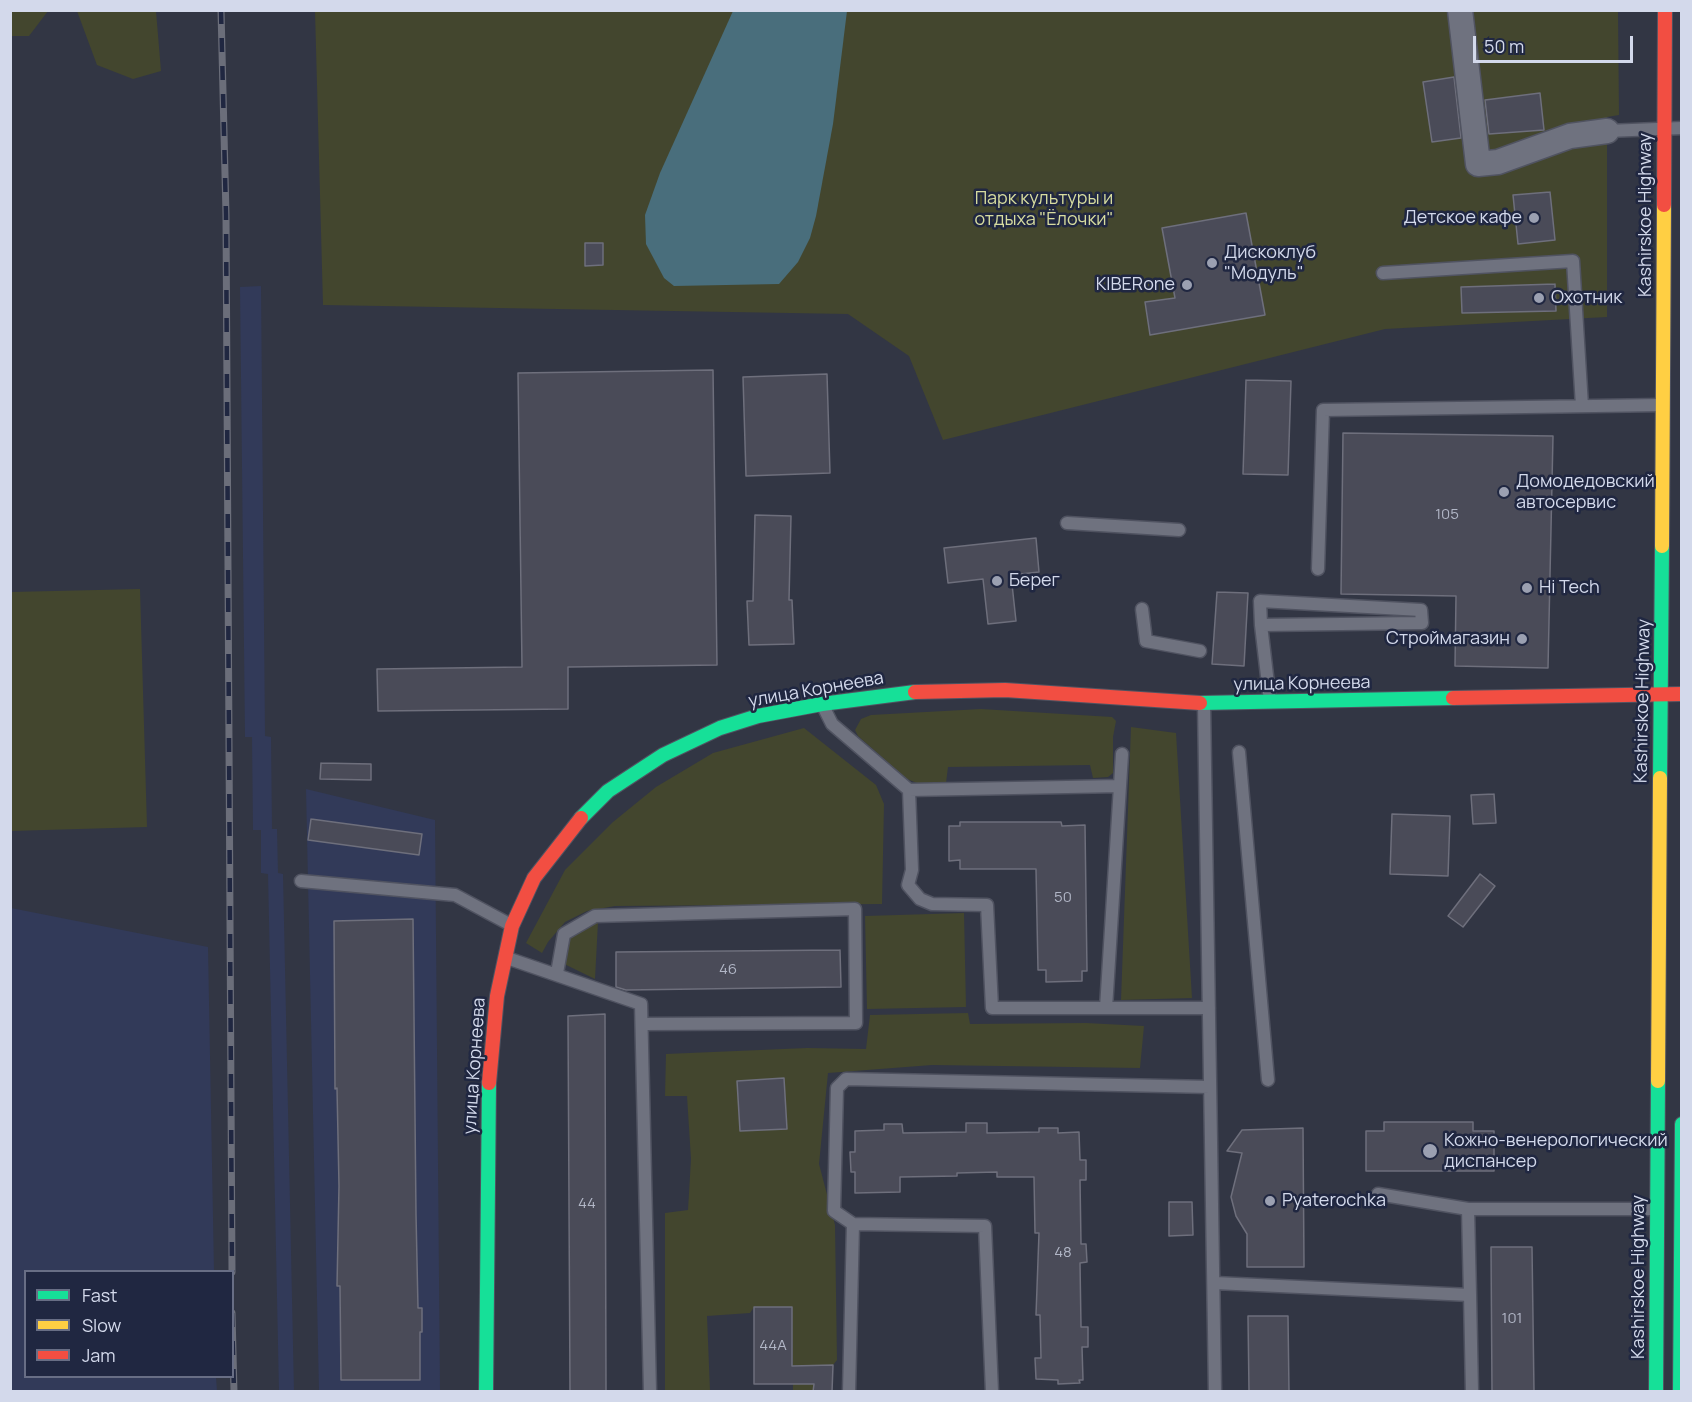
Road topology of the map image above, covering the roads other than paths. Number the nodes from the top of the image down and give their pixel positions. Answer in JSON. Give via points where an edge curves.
{"nodes":[{"id":1,"x":1460,"y":10,"type":"edge"},
{"id":2,"x":1665,"y":10,"type":"edge"},
{"id":3,"x":1664,"y":128,"type":"junction"},
{"id":4,"x":1682,"y":128,"type":"edge"},
{"id":5,"x":1607,"y":131,"type":"joint"},
{"id":6,"x":1383,"y":273,"type":"dead end"},
{"id":7,"x":1663,"y":405,"type":"junction"},
{"id":8,"x":1582,"y":406,"type":"junction"},
{"id":9,"x":1067,"y":524,"type":"dead end"},
{"id":10,"x":1179,"y":530,"type":"dead end"},
{"id":11,"x":1317,"y":569,"type":"dead end"},
{"id":12,"x":1142,"y":609,"type":"dead end"},
{"id":13,"x":1261,"y":625,"type":"junction"},
{"id":14,"x":1200,"y":651,"type":"dead end"},
{"id":15,"x":1661,"y":694,"type":"junction"},
{"id":16,"x":1682,"y":694,"type":"edge"},
{"id":17,"x":1204,"y":703,"type":"junction"},
{"id":18,"x":1270,"y":703,"type":"junction"},
{"id":19,"x":822,"y":704,"type":"junction"},
{"id":20,"x":1239,"y":752,"type":"dead end"},
{"id":21,"x":1122,"y":754,"type":"dead end"},
{"id":22,"x":1120,"y":786,"type":"junction"},
{"id":23,"x":909,"y":790,"type":"junction"},
{"id":24,"x":301,"y":881,"type":"dead end"},
{"id":25,"x":512,"y":926,"type":"junction"},
{"id":26,"x":504,"y":957,"type":"junction"},
{"id":27,"x":557,"y":973,"type":"junction"},
{"id":28,"x":1106,"y":1008,"type":"junction"},
{"id":29,"x":1209,"y":1008,"type":"junction"},
{"id":30,"x":642,"y":1024,"type":"junction"},
{"id":31,"x":1268,"y":1080,"type":"dead end"},
{"id":32,"x":1210,"y":1087,"type":"junction"},
{"id":33,"x":1682,"y":1124,"type":"edge"},
{"id":34,"x":1378,"y":1194,"type":"dead end"},
{"id":35,"x":1468,"y":1209,"type":"junction"},
{"id":36,"x":1657,"y":1209,"type":"junction"},
{"id":37,"x":853,"y":1224,"type":"junction"},
{"id":38,"x":1215,"y":1283,"type":"junction"},
{"id":39,"x":1470,"y":1295,"type":"junction"},
{"id":40,"x":486,"y":1392,"type":"edge"},
{"id":41,"x":650,"y":1392,"type":"edge"},
{"id":42,"x":849,"y":1392,"type":"edge"},
{"id":43,"x":992,"y":1392,"type":"edge"},
{"id":44,"x":1215,"y":1392,"type":"edge"},
{"id":45,"x":1472,"y":1392,"type":"edge"},
{"id":46,"x":1656,"y":1392,"type":"edge"},
{"id":47,"x":1680,"y":1392,"type":"edge"}],
"edges":[{"from":1,"to":5,"type":"street","via":[[1478,164],[1498,162],[1570,136]]},
{"from":2,"to":3,"type":"street","name":"Kashirskoe Highway"},
{"from":3,"to":4,"type":"lane"},
{"from":3,"to":5,"type":"lane"},
{"from":3,"to":7,"type":"street","name":"Kashirskoe Highway"},
{"from":6,"to":8,"type":"lane","via":[[1573,261]]},
{"from":7,"to":8,"type":"lane"},
{"from":7,"to":15,"type":"street","name":"Kashirskoe Highway"},
{"from":8,"to":11,"type":"lane","via":[[1323,410]]},
{"from":9,"to":10,"type":"lane"},
{"from":12,"to":14,"type":"lane","via":[[1146,641]]},
{"from":13,"to":13,"type":"lane","via":[[1260,601],[1421,609],[1422,624]]},
{"from":13,"to":18,"type":"lane"},
{"from":15,"to":16,"type":"street","name":"улица Корнеева"},
{"from":15,"to":18,"type":"street","name":"улица Корнеева"},
{"from":15,"to":36,"type":"street","name":"Kashirskoe Highway"},
{"from":17,"to":18,"type":"street","name":"улица Корнеева"},
{"from":17,"to":19,"type":"street","name":"улица Корнеева","via":[[981,689],[913,692]]},
{"from":17,"to":29,"type":"lane"},
{"from":19,"to":23,"type":"lane","via":[[832,724]]},
{"from":19,"to":25,"type":"street","name":"улица Корнеева","via":[[720,728],[663,755],[621,782],[583,816],[542,865]]},
{"from":20,"to":31,"type":"lane"},
{"from":21,"to":22,"type":"lane"},
{"from":22,"to":23,"type":"lane"},
{"from":22,"to":28,"type":"lane"},
{"from":23,"to":28,"type":"lane","via":[[912,870],[908,885],[920,899],[932,904],[987,905],[992,1008]]},
{"from":24,"to":25,"type":"lane","via":[[455,895]]},
{"from":25,"to":26,"type":"street","name":"улица Корнеева"},
{"from":26,"to":27,"type":"lane"},
{"from":26,"to":40,"type":"street","name":"улица Корнеева","via":[[489,1069]]},
{"from":27,"to":30,"type":"lane","via":[[641,1004]]},
{"from":27,"to":30,"type":"lane","via":[[564,934],[595,916],[855,909],[856,1023]]},
{"from":28,"to":29,"type":"lane"},
{"from":29,"to":32,"type":"lane"},
{"from":30,"to":41,"type":"lane"},
{"from":32,"to":37,"type":"lane","via":[[846,1079],[837,1089],[834,1211]]},
{"from":32,"to":38,"type":"lane"},
{"from":33,"to":47,"type":"street"},
{"from":34,"to":35,"type":"lane"},
{"from":35,"to":36,"type":"lane"},
{"from":35,"to":39,"type":"lane"},
{"from":36,"to":46,"type":"street","name":"Kashirskoe Highway"},
{"from":37,"to":42,"type":"lane"},
{"from":37,"to":43,"type":"lane","via":[[985,1226]]},
{"from":38,"to":39,"type":"lane"},
{"from":38,"to":44,"type":"lane"},
{"from":39,"to":45,"type":"lane"}]}
